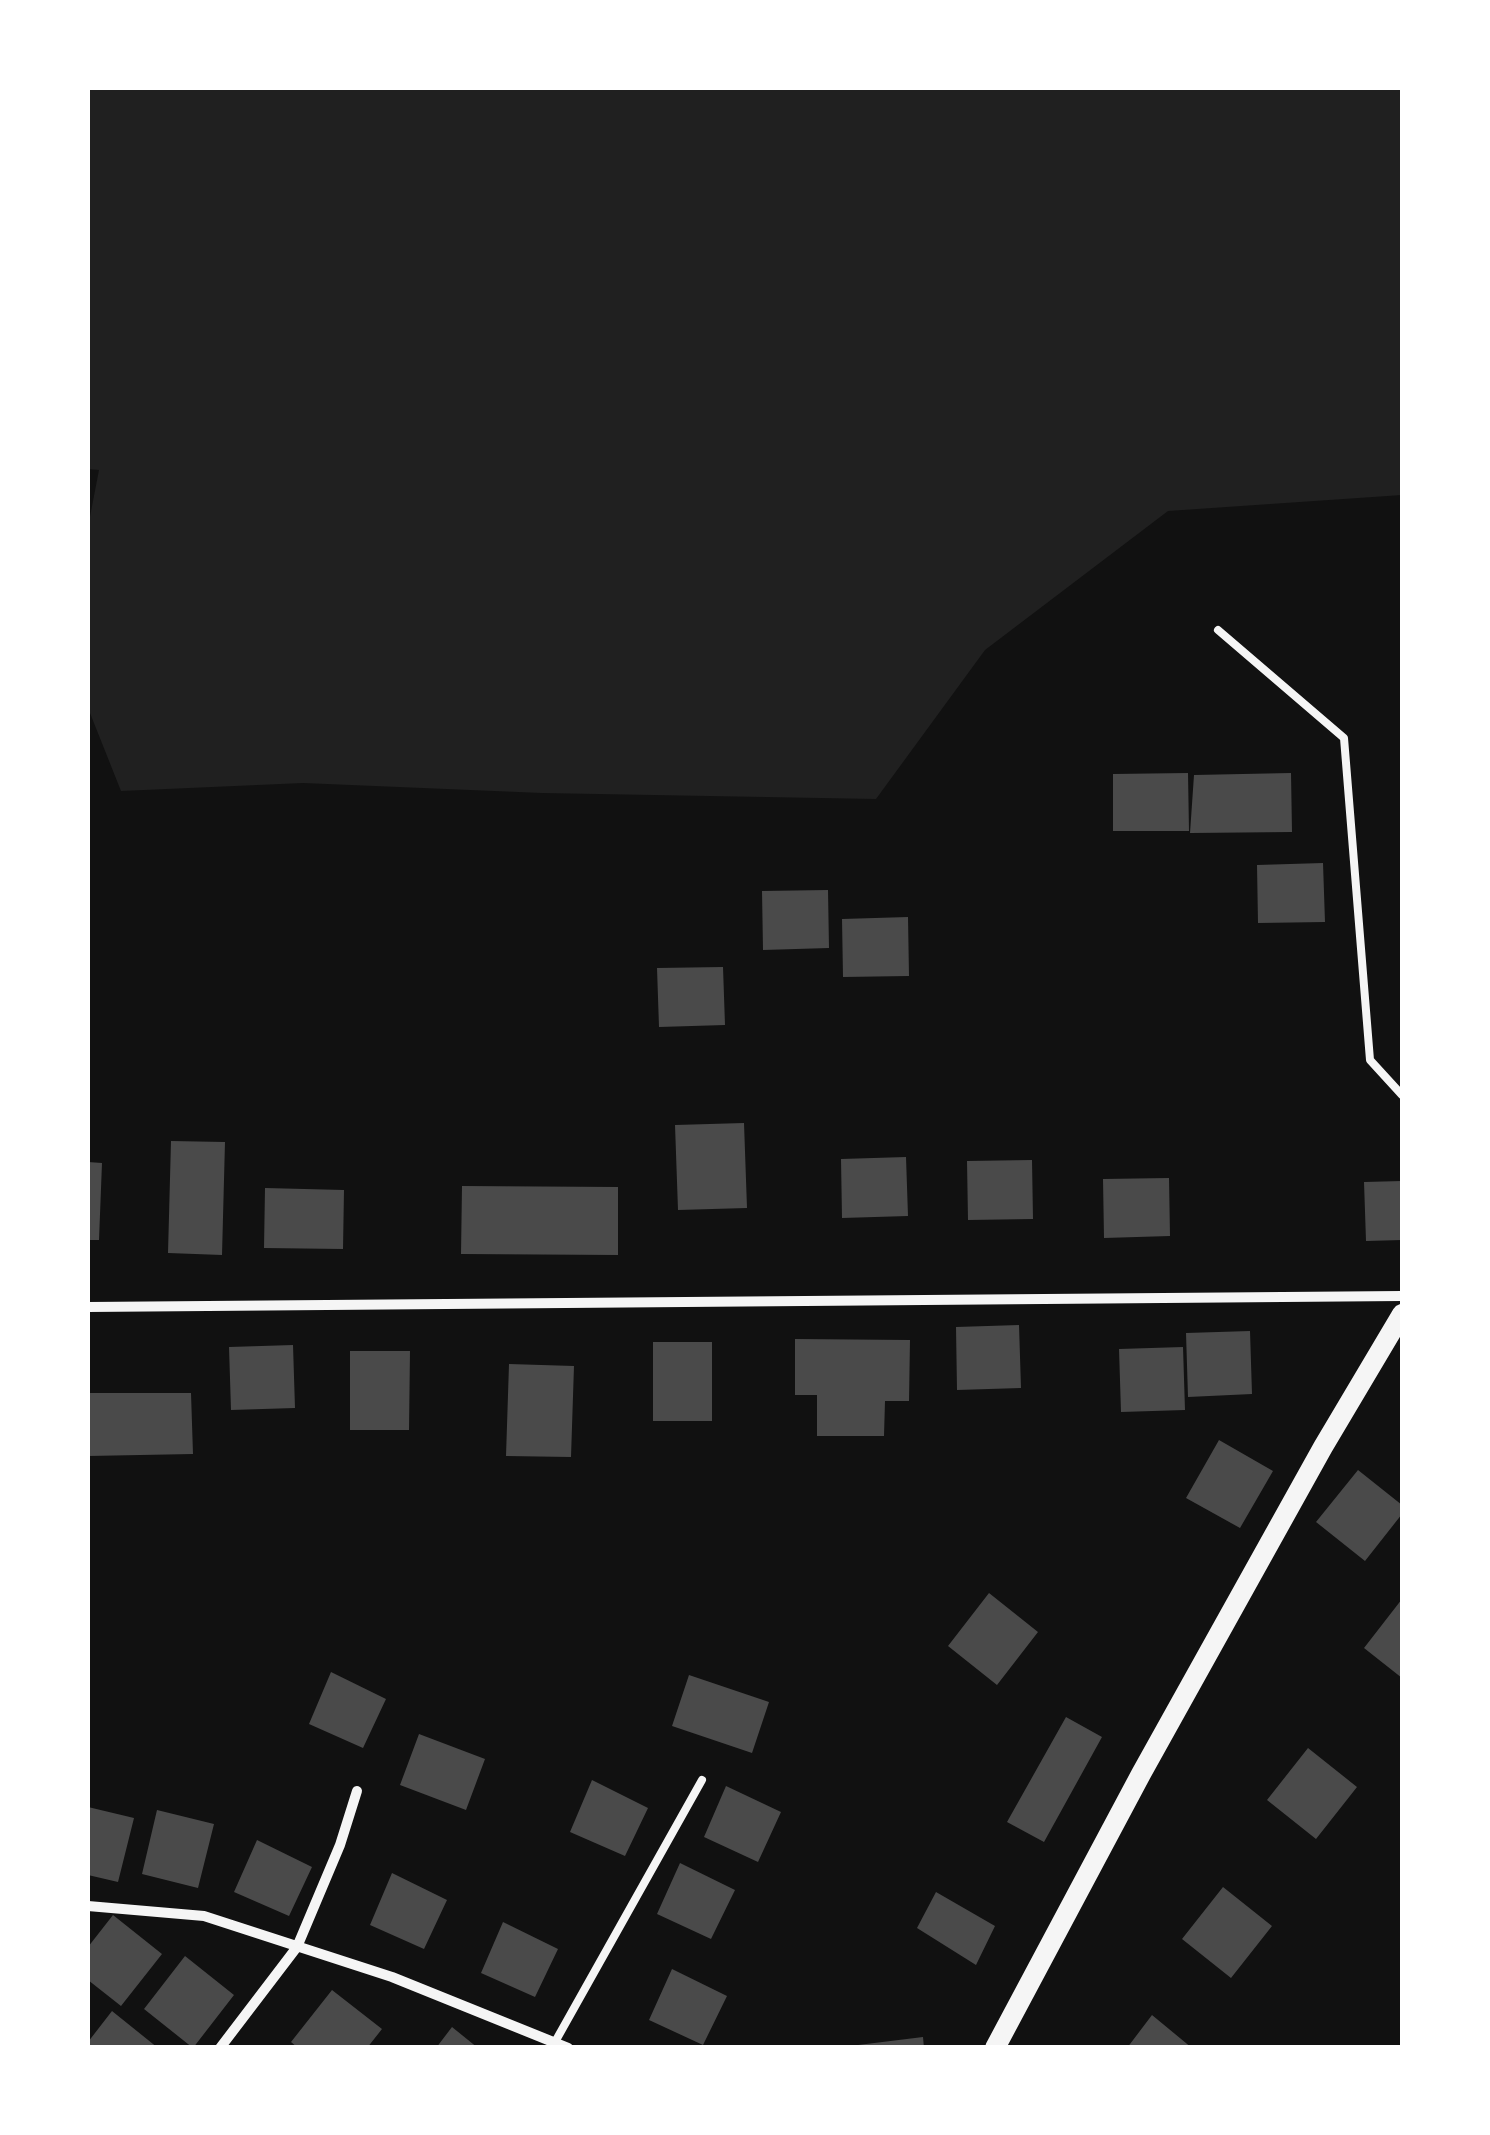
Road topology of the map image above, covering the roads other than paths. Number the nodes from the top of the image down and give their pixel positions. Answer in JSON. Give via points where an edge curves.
{"nodes":[{"id":1,"x":1218,"y":630,"type":"dead end"},
{"id":2,"x":1402,"y":1095,"type":"edge"},
{"id":3,"x":1402,"y":1296,"type":"edge"},
{"id":4,"x":88,"y":1307,"type":"edge"},
{"id":5,"x":1402,"y":1314,"type":"edge"},
{"id":6,"x":702,"y":1780,"type":"dead end"},
{"id":7,"x":356,"y":1791,"type":"dead end"},
{"id":8,"x":88,"y":1906,"type":"edge"},
{"id":9,"x":298,"y":1946,"type":"junction"},
{"id":10,"x":555,"y":2042,"type":"junction"},
{"id":11,"x":220,"y":2048,"type":"edge"},
{"id":12,"x":568,"y":2048,"type":"edge"},
{"id":13,"x":995,"y":2048,"type":"edge"}],
"edges":[{"from":1,"to":2,"type":"lane","via":[[1344,738],[1370,1060]]},
{"from":3,"to":4,"type":"street"},
{"from":5,"to":13,"type":"main road","via":[[1141,1774]]},
{"from":6,"to":10,"type":"lane"},
{"from":7,"to":9,"type":"street"},
{"from":8,"to":9,"type":"street","via":[[204,1916]]},
{"from":9,"to":10,"type":"street"},
{"from":9,"to":11,"type":"street"},
{"from":10,"to":12,"type":"street"}]}
